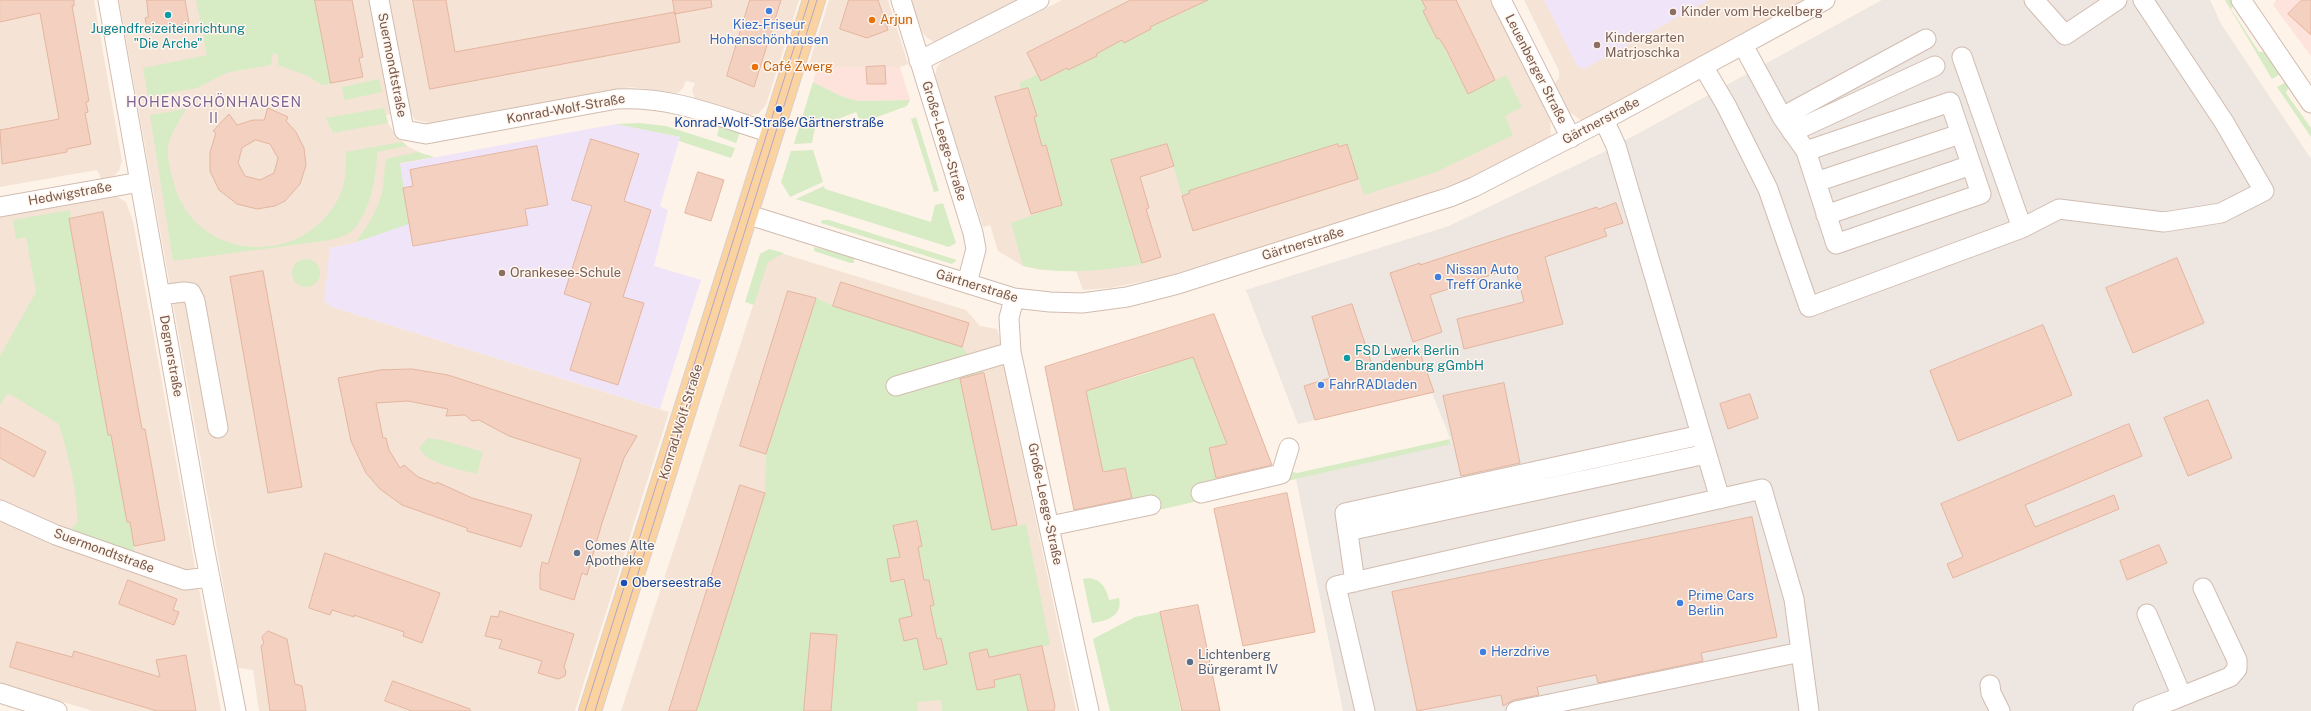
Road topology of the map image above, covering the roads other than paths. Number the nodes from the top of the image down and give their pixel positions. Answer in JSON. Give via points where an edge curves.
{"nodes":[{"id":1,"x":108,"y":0,"type":"edge"},
{"id":2,"x":379,"y":0,"type":"edge"},
{"id":3,"x":814,"y":0,"type":"edge"},
{"id":4,"x":901,"y":0,"type":"edge"},
{"id":5,"x":1039,"y":0,"type":"edge"},
{"id":6,"x":1501,"y":0,"type":"edge"},
{"id":7,"x":1825,"y":0,"type":"edge"},
{"id":8,"x":2034,"y":0,"type":"edge"},
{"id":9,"x":2117,"y":0,"type":"edge"},
{"id":10,"x":2143,"y":0,"type":"edge"},
{"id":11,"x":2241,"y":0,"type":"edge"},
{"id":12,"x":1926,"y":39,"type":"dead end"},
{"id":13,"x":1743,"y":45,"type":"junction"},
{"id":14,"x":1962,"y":57,"type":"dead end"},
{"id":15,"x":919,"y":61,"type":"junction"},
{"id":16,"x":1703,"y":66,"type":"junction"},
{"id":17,"x":1935,"y":66,"type":"dead end"},
{"id":18,"x":2311,"y":103,"type":"edge"},
{"id":19,"x":1604,"y":120,"type":"junction"},
{"id":20,"x":1787,"y":125,"type":"junction"},
{"id":21,"x":404,"y":130,"type":"joint"},
{"id":22,"x":772,"y":133,"type":"junction"},
{"id":23,"x":1960,"y":134,"type":"junction"},
{"id":24,"x":1571,"y":138,"type":"junction"},
{"id":25,"x":1806,"y":151,"type":"junction"},
{"id":26,"x":1971,"y":165,"type":"junction"},
{"id":27,"x":140,"y":182,"type":"junction"},
{"id":28,"x":1816,"y":182,"type":"junction"},
{"id":29,"x":0,"y":207,"type":"edge"},
{"id":30,"x":746,"y":214,"type":"junction"},
{"id":31,"x":1826,"y":215,"type":"junction"},
{"id":32,"x":2022,"y":228,"type":"junction"},
{"id":33,"x":967,"y":283,"type":"junction"},
{"id":34,"x":160,"y":295,"type":"junction"},
{"id":35,"x":1014,"y":298,"type":"junction"},
{"id":36,"x":1011,"y":352,"type":"junction"},
{"id":37,"x":896,"y":386,"type":"dead end"},
{"id":38,"x":218,"y":428,"type":"dead end"},
{"id":39,"x":1701,"y":435,"type":"junction"},
{"id":40,"x":1289,"y":448,"type":"dead end"},
{"id":41,"x":1706,"y":454,"type":"junction"},
{"id":42,"x":1201,"y":493,"type":"dead end"},
{"id":43,"x":1720,"y":500,"type":"junction"},
{"id":44,"x":1151,"y":505,"type":"dead end"},
{"id":45,"x":0,"y":510,"type":"edge"},
{"id":46,"x":1050,"y":526,"type":"junction"},
{"id":47,"x":1348,"y":531,"type":"junction"},
{"id":48,"x":210,"y":577,"type":"junction"},
{"id":49,"x":1355,"y":582,"type":"junction"},
{"id":50,"x":2203,"y":588,"type":"dead end"},
{"id":51,"x":2147,"y":614,"type":"dead end"},
{"id":52,"x":1801,"y":652,"type":"junction"},
{"id":53,"x":1990,"y":685,"type":"dead end"},
{"id":54,"x":0,"y":693,"type":"edge"},
{"id":55,"x":2175,"y":699,"type":"junction"},
{"id":56,"x":57,"y":711,"type":"edge"},
{"id":57,"x":236,"y":711,"type":"edge"},
{"id":58,"x":590,"y":711,"type":"edge"},
{"id":59,"x":1089,"y":711,"type":"edge"},
{"id":60,"x":1366,"y":711,"type":"edge"},
{"id":61,"x":1516,"y":711,"type":"edge"},
{"id":62,"x":1809,"y":711,"type":"edge"},
{"id":63,"x":2000,"y":711,"type":"edge"},
{"id":64,"x":2143,"y":711,"type":"edge"}],
"edges":[{"from":1,"to":27,"type":"street","name":"Degnerstraße"},
{"from":2,"to":21,"type":"street","name":"Suermondtstraße"},
{"from":3,"to":22,"type":"main road","name":"Konrad-Wolf-Straße"},
{"from":4,"to":15,"type":"street","name":"Große-Leege-Straße"},
{"from":5,"to":15,"type":"street"},
{"from":6,"to":24,"type":"street","name":"Leuenberger Straße"},
{"from":7,"to":13,"type":"street","name":"Gärtnerstraße"},
{"from":8,"to":9,"type":"street","via":[[2065,35]]},
{"from":10,"to":32,"type":"street","via":[[2224,122],[2264,191],[2221,213],[2164,222],[2059,209]]},
{"from":11,"to":18,"type":"street"},
{"from":12,"to":20,"type":"street"},
{"from":13,"to":16,"type":"street","name":"Gärtnerstraße"},
{"from":13,"to":20,"type":"street"},
{"from":14,"to":32,"type":"street"},
{"from":15,"to":33,"type":"street","name":"Große-Leege-Straße","via":[[973,233],[976,249]]},
{"from":16,"to":19,"type":"street","name":"Gärtnerstraße"},
{"from":16,"to":32,"type":"street","via":[[1768,188],[1809,307]]},
{"from":17,"to":20,"type":"street"},
{"from":19,"to":24,"type":"street","name":"Gärtnerstraße"},
{"from":19,"to":39,"type":"street","via":[[1616,146]]},
{"from":20,"to":25,"type":"street"},
{"from":21,"to":22,"type":"street","name":"Konrad-Wolf-Straße","via":[[426,134],[617,99],[640,98],[682,105]]},
{"from":22,"to":30,"type":"main road","name":"Konrad-Wolf-Straße"},
{"from":23,"to":25,"type":"street","via":[[1950,102]]},
{"from":23,"to":26,"type":"street"},
{"from":23,"to":28,"type":"street"},
{"from":24,"to":35,"type":"street","name":"Gärtnerstraße","via":[[1450,197],[1178,284],[1127,297],[1082,303]]},
{"from":25,"to":28,"type":"street"},
{"from":26,"to":31,"type":"street"},
{"from":26,"to":31,"type":"street","via":[[1981,194],[1836,244]]},
{"from":27,"to":29,"type":"street","name":"Hedwigstraße"},
{"from":27,"to":34,"type":"street","name":"Degnerstraße"},
{"from":28,"to":31,"type":"street"},
{"from":30,"to":33,"type":"street","name":"Gärtnerstraße"},
{"from":30,"to":58,"type":"main road","name":"Konrad-Wolf-Straße"},
{"from":33,"to":35,"type":"street","name":"Gärtnerstraße"},
{"from":34,"to":38,"type":"street","via":[[191,293],[195,301]]},
{"from":34,"to":48,"type":"street","name":"Degnerstraße"},
{"from":35,"to":36,"type":"street","name":"Große-Leege-Straße","via":[[1009,318]]},
{"from":36,"to":37,"type":"street"},
{"from":36,"to":46,"type":"street","name":"Große-Leege-Straße"},
{"from":39,"to":41,"type":"street"},
{"from":39,"to":47,"type":"street","via":[[1345,513]]},
{"from":40,"to":42,"type":"street","via":[[1281,474]]},
{"from":41,"to":43,"type":"street"},
{"from":41,"to":47,"type":"street"},
{"from":43,"to":49,"type":"street"},
{"from":43,"to":52,"type":"street","via":[[1762,489],[1794,599]]},
{"from":44,"to":46,"type":"street"},
{"from":45,"to":48,"type":"street","name":"Suermondtstraße","via":[[56,534],[185,580]]},
{"from":46,"to":59,"type":"street","name":"Große-Leege-Straße"},
{"from":47,"to":49,"type":"street"},
{"from":48,"to":57,"type":"street","name":"Degnerstraße"},
{"from":49,"to":60,"type":"street","via":[[1336,586]]},
{"from":50,"to":55,"type":"street","via":[[2237,660],[2237,669],[2230,677]]},
{"from":51,"to":55,"type":"street","via":[[2180,692]]},
{"from":52,"to":61,"type":"street"},
{"from":52,"to":62,"type":"street"},
{"from":53,"to":63,"type":"street"},
{"from":54,"to":56,"type":"street"},
{"from":55,"to":64,"type":"street"}]}
